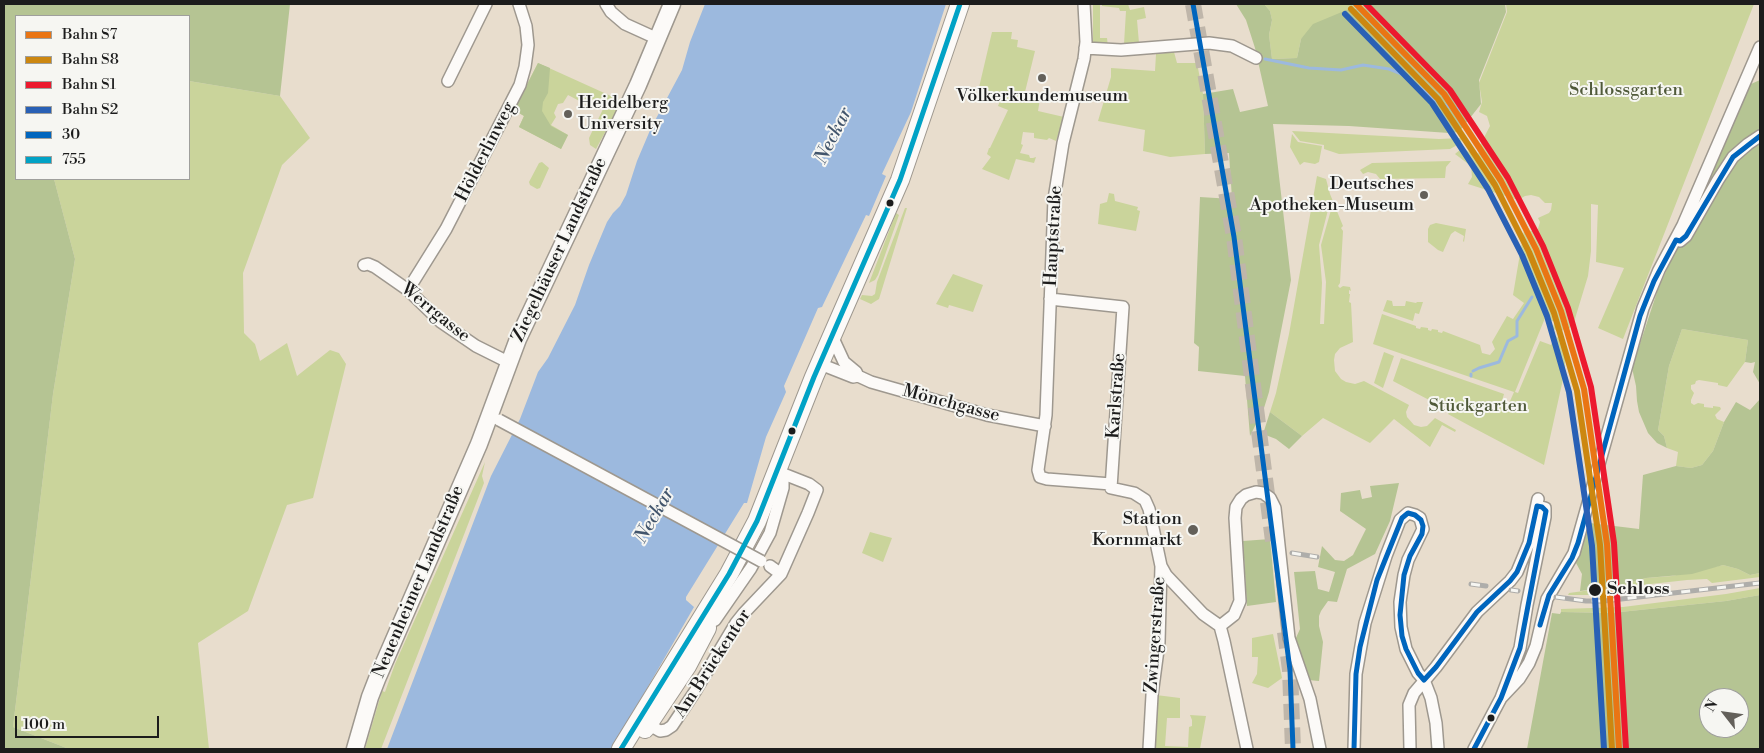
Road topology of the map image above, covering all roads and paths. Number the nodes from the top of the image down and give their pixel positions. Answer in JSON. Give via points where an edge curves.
{"nodes":[{"id":1,"x":486,"y":4,"type":"edge"},
{"id":2,"x":520,"y":4,"type":"edge"},
{"id":3,"x":606,"y":4,"type":"edge"},
{"id":4,"x":672,"y":4,"type":"edge"},
{"id":5,"x":960,"y":4,"type":"edge"},
{"id":6,"x":1084,"y":4,"type":"edge"},
{"id":7,"x":658,"y":39,"type":"junction"},
{"id":8,"x":1760,"y":47,"type":"edge"},
{"id":9,"x":1085,"y":48,"type":"junction"},
{"id":10,"x":1256,"y":58,"type":"dead end"},
{"id":11,"x":448,"y":81,"type":"dead end"},
{"id":12,"x":1760,"y":136,"type":"edge"},
{"id":13,"x":1676,"y":240,"type":"junction"},
{"id":14,"x":364,"y":265,"type":"dead end"},
{"id":15,"x":408,"y":290,"type":"junction"},
{"id":16,"x":1050,"y":299,"type":"junction"},
{"id":17,"x":832,"y":336,"type":"junction"},
{"id":18,"x":508,"y":362,"type":"junction"},
{"id":19,"x":820,"y":364,"type":"junction"},
{"id":20,"x":858,"y":376,"type":"junction"},
{"id":21,"x":494,"y":418,"type":"junction"},
{"id":22,"x":1045,"y":426,"type":"junction"},
{"id":23,"x":776,"y":471,"type":"junction"},
{"id":24,"x":1111,"y":486,"type":"junction"},
{"id":25,"x":1160,"y":571,"type":"junction"},
{"id":26,"x":729,"y":574,"type":"junction"},
{"id":27,"x":781,"y":574,"type":"junction"},
{"id":28,"x":709,"y":623,"type":"junction"},
{"id":29,"x":1220,"y":626,"type":"junction"},
{"id":30,"x":1424,"y":680,"type":"junction"},
{"id":31,"x":1501,"y":698,"type":"junction"},
{"id":32,"x":643,"y":722,"type":"junction"},
{"id":33,"x":355,"y":749,"type":"edge"},
{"id":34,"x":621,"y":749,"type":"edge"},
{"id":35,"x":631,"y":749,"type":"edge"},
{"id":36,"x":1149,"y":749,"type":"edge"},
{"id":37,"x":1247,"y":749,"type":"edge"},
{"id":38,"x":1320,"y":749,"type":"edge"},
{"id":39,"x":1354,"y":749,"type":"edge"},
{"id":40,"x":1410,"y":749,"type":"edge"},
{"id":41,"x":1438,"y":749,"type":"edge"},
{"id":42,"x":1474,"y":749,"type":"edge"}],
"edges":[{"from":1,"to":11,"type":"street"},
{"from":2,"to":15,"type":"street","name":"Hölderlinweg","via":[[528,45],[520,85],[450,222]]},
{"from":3,"to":7,"type":"street","via":[[625,24]]},
{"from":4,"to":7,"type":"main road","name":"Ziegelhäuser Landstraße"},
{"from":5,"to":17,"type":"main road","via":[[900,180]]},
{"from":6,"to":9,"type":"street","name":"Hauptstraße"},
{"from":7,"to":18,"type":"main road","name":"Ziegelhäuser Landstraße"},
{"from":8,"to":13,"type":"street"},
{"from":9,"to":10,"type":"street","via":[[1121,50],[1209,43],[1232,46]]},
{"from":9,"to":16,"type":"street","name":"Hauptstraße","via":[[1056,183]]},
{"from":12,"to":13,"type":"street","via":[[1733,157],[1686,236]]},
{"from":13,"to":31,"type":"street","via":[[1640,316],[1576,549],[1547,599],[1529,662]]},
{"from":14,"to":15,"type":"street","name":"Werrgasse","via":[[371,264]]},
{"from":15,"to":18,"type":"street","name":"Werrgasse","via":[[441,322],[476,346]]},
{"from":16,"to":22,"type":"street","name":"Hauptstraße"},
{"from":16,"to":24,"type":"street","name":"Karlstraße","via":[[1123,307]]},
{"from":17,"to":19,"type":"main road"},
{"from":17,"to":20,"type":"street","name":"Mönchgasse","via":[[844,362]]},
{"from":18,"to":21,"type":"main road","name":"Ziegelhäuser Landstraße"},
{"from":19,"to":20,"type":"street","name":"Mönchgasse"},
{"from":19,"to":23,"type":"main road"},
{"from":20,"to":22,"type":"street","name":"Mönchgasse","via":[[987,415]]},
{"from":21,"to":27,"type":"street","bridge":true},
{"from":21,"to":33,"type":"main road","name":"Neuenheimer Landstraße","via":[[377,679]]},
{"from":22,"to":24,"type":"street","name":"Hauptstraße","via":[[1038,470],[1043,478]]},
{"from":23,"to":26,"type":"main road","via":[[761,512]]},
{"from":23,"to":27,"type":"street","name":"Am Brückentor","via":[[817,490]]},
{"from":23,"to":28,"type":"street","via":[[783,488],[768,539],[721,612]]},
{"from":24,"to":25,"type":"street","name":"Zwingerstraße","via":[[1145,500],[1150,509]]},
{"from":25,"to":29,"type":"street","via":[[1206,617]]},
{"from":25,"to":36,"type":"street","name":"Zwingerstraße","via":[[1159,642]]},
{"from":26,"to":28,"type":"main road"},
{"from":26,"to":32,"type":"main road"},
{"from":27,"to":32,"type":"street","name":"Am Brückentor","via":[[736,623],[672,726],[662,732]]},
{"from":28,"to":32,"type":"main road","via":[[687,666]]},
{"from":29,"to":37,"type":"street"},
{"from":29,"to":38,"type":"street","via":[[1234,615],[1240,601],[1236,506],[1246,495],[1263,493],[1275,508],[1289,638],[1310,699]]},
{"from":30,"to":31,"type":"street","via":[[1481,608],[1517,572],[1529,543],[1538,502],[1546,511],[1543,529],[1520,648]]},
{"from":30,"to":39,"type":"street","via":[[1406,649],[1401,627],[1404,575],[1423,529],[1418,516],[1408,513],[1400,520],[1390,543],[1365,623],[1356,674]]},
{"from":30,"to":40,"type":"street","via":[[1409,705]]},
{"from":30,"to":41,"type":"street","via":[[1434,712]]},
{"from":31,"to":42,"type":"street"},
{"from":32,"to":34,"type":"main road"},
{"from":32,"to":35,"type":"main road"}]}
